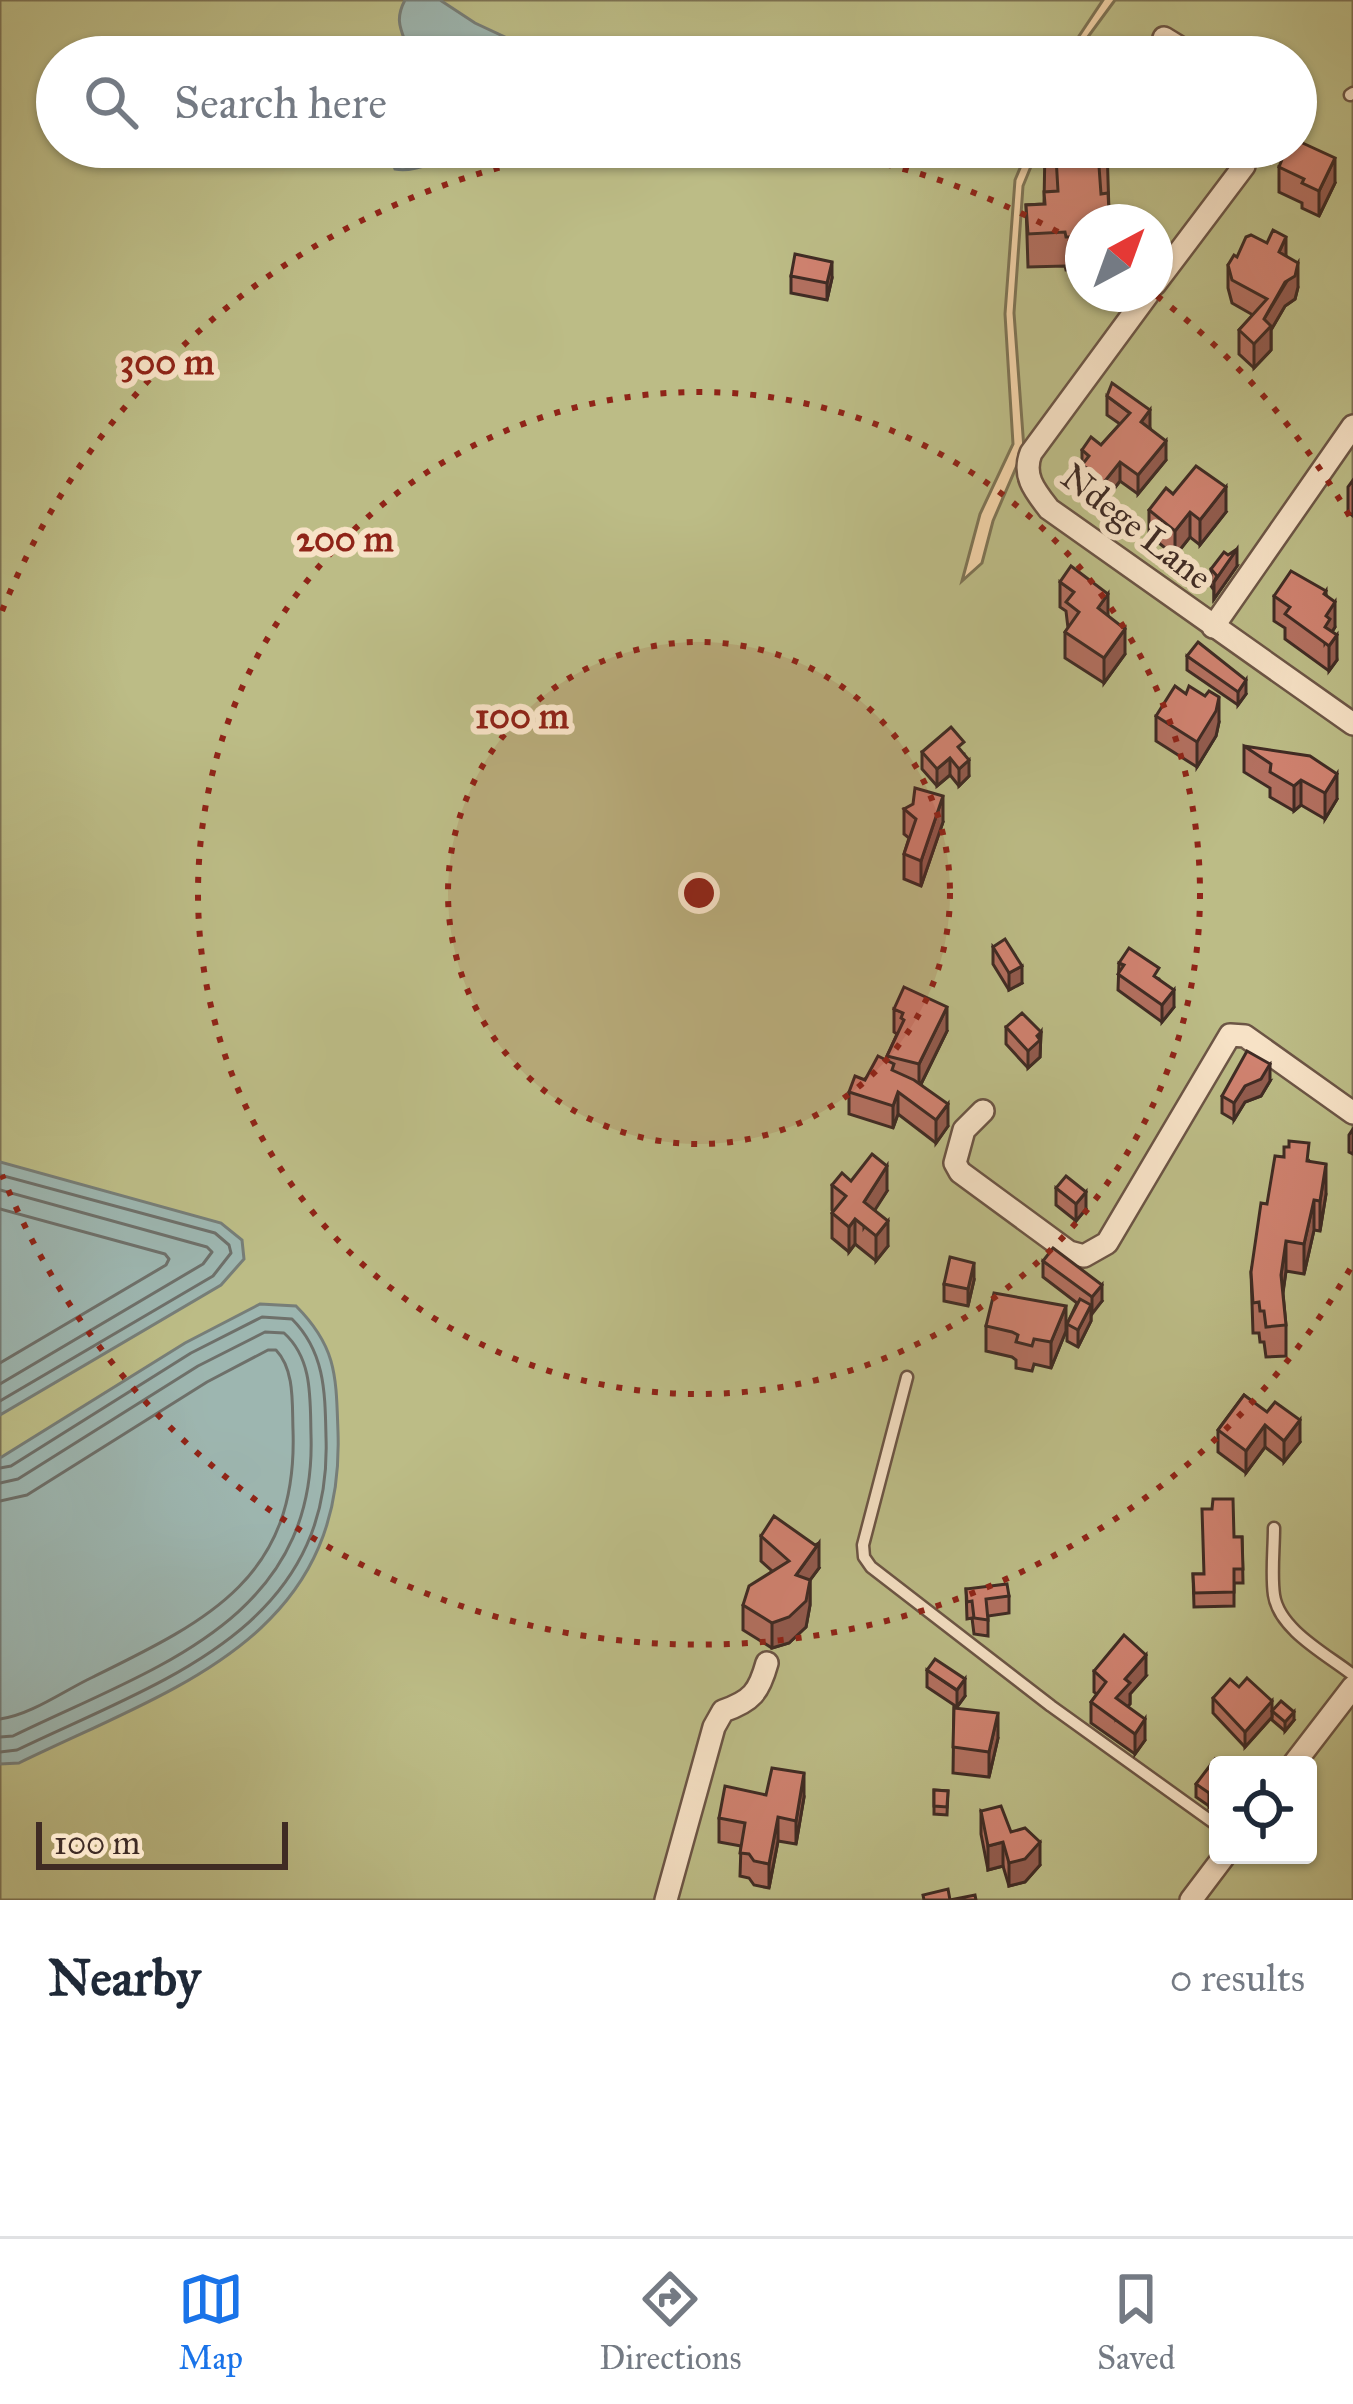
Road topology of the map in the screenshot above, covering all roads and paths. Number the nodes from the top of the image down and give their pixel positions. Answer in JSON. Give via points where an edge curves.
{"nodes":[{"id":1,"x":1242,"y":168,"type":"edge"},
{"id":2,"x":1173,"y":260,"type":"edge"},
{"id":3,"x":1134,"y":312,"type":"edge"},
{"id":4,"x":1353,"y":426,"type":"edge"},
{"id":5,"x":1213,"y":627,"type":"junction"},
{"id":6,"x":1353,"y":724,"type":"edge"},
{"id":7,"x":983,"y":1111,"type":"dead end"},
{"id":8,"x":1353,"y":1113,"type":"edge"},
{"id":9,"x":907,"y":1377,"type":"dead end"},
{"id":10,"x":1274,"y":1528,"type":"dead end"},
{"id":11,"x":767,"y":1663,"type":"dead end"},
{"id":12,"x":1353,"y":1675,"type":"edge"},
{"id":13,"x":1353,"y":1687,"type":"edge"},
{"id":14,"x":1300,"y":1756,"type":"edge"},
{"id":15,"x":1209,"y":1820,"type":"edge"},
{"id":16,"x":1219,"y":1864,"type":"edge"},
{"id":17,"x":666,"y":1900,"type":"edge"},
{"id":18,"x":1192,"y":1900,"type":"edge"}],
"edges":[{"from":1,"to":2,"type":"street"},
{"from":3,"to":5,"type":"street","name":"Ndege Lane","via":[[1048,426],[1028,474],[1048,509]]},
{"from":4,"to":5,"type":"street","name":"Ndege Lane"},
{"from":5,"to":6,"type":"street","name":"Ndege Lane"},
{"from":7,"to":8,"type":"street","via":[[964,1130],[960,1172],[1084,1256],[1107,1243],[1230,1035],[1245,1036]]},
{"from":9,"to":15,"type":"lane","via":[[864,1557]]},
{"from":10,"to":12,"type":"lane","via":[[1278,1608]]},
{"from":11,"to":17,"type":"street","via":[[759,1690],[723,1711],[713,1727]]},
{"from":13,"to":14,"type":"street"},
{"from":16,"to":18,"type":"street"}]}
